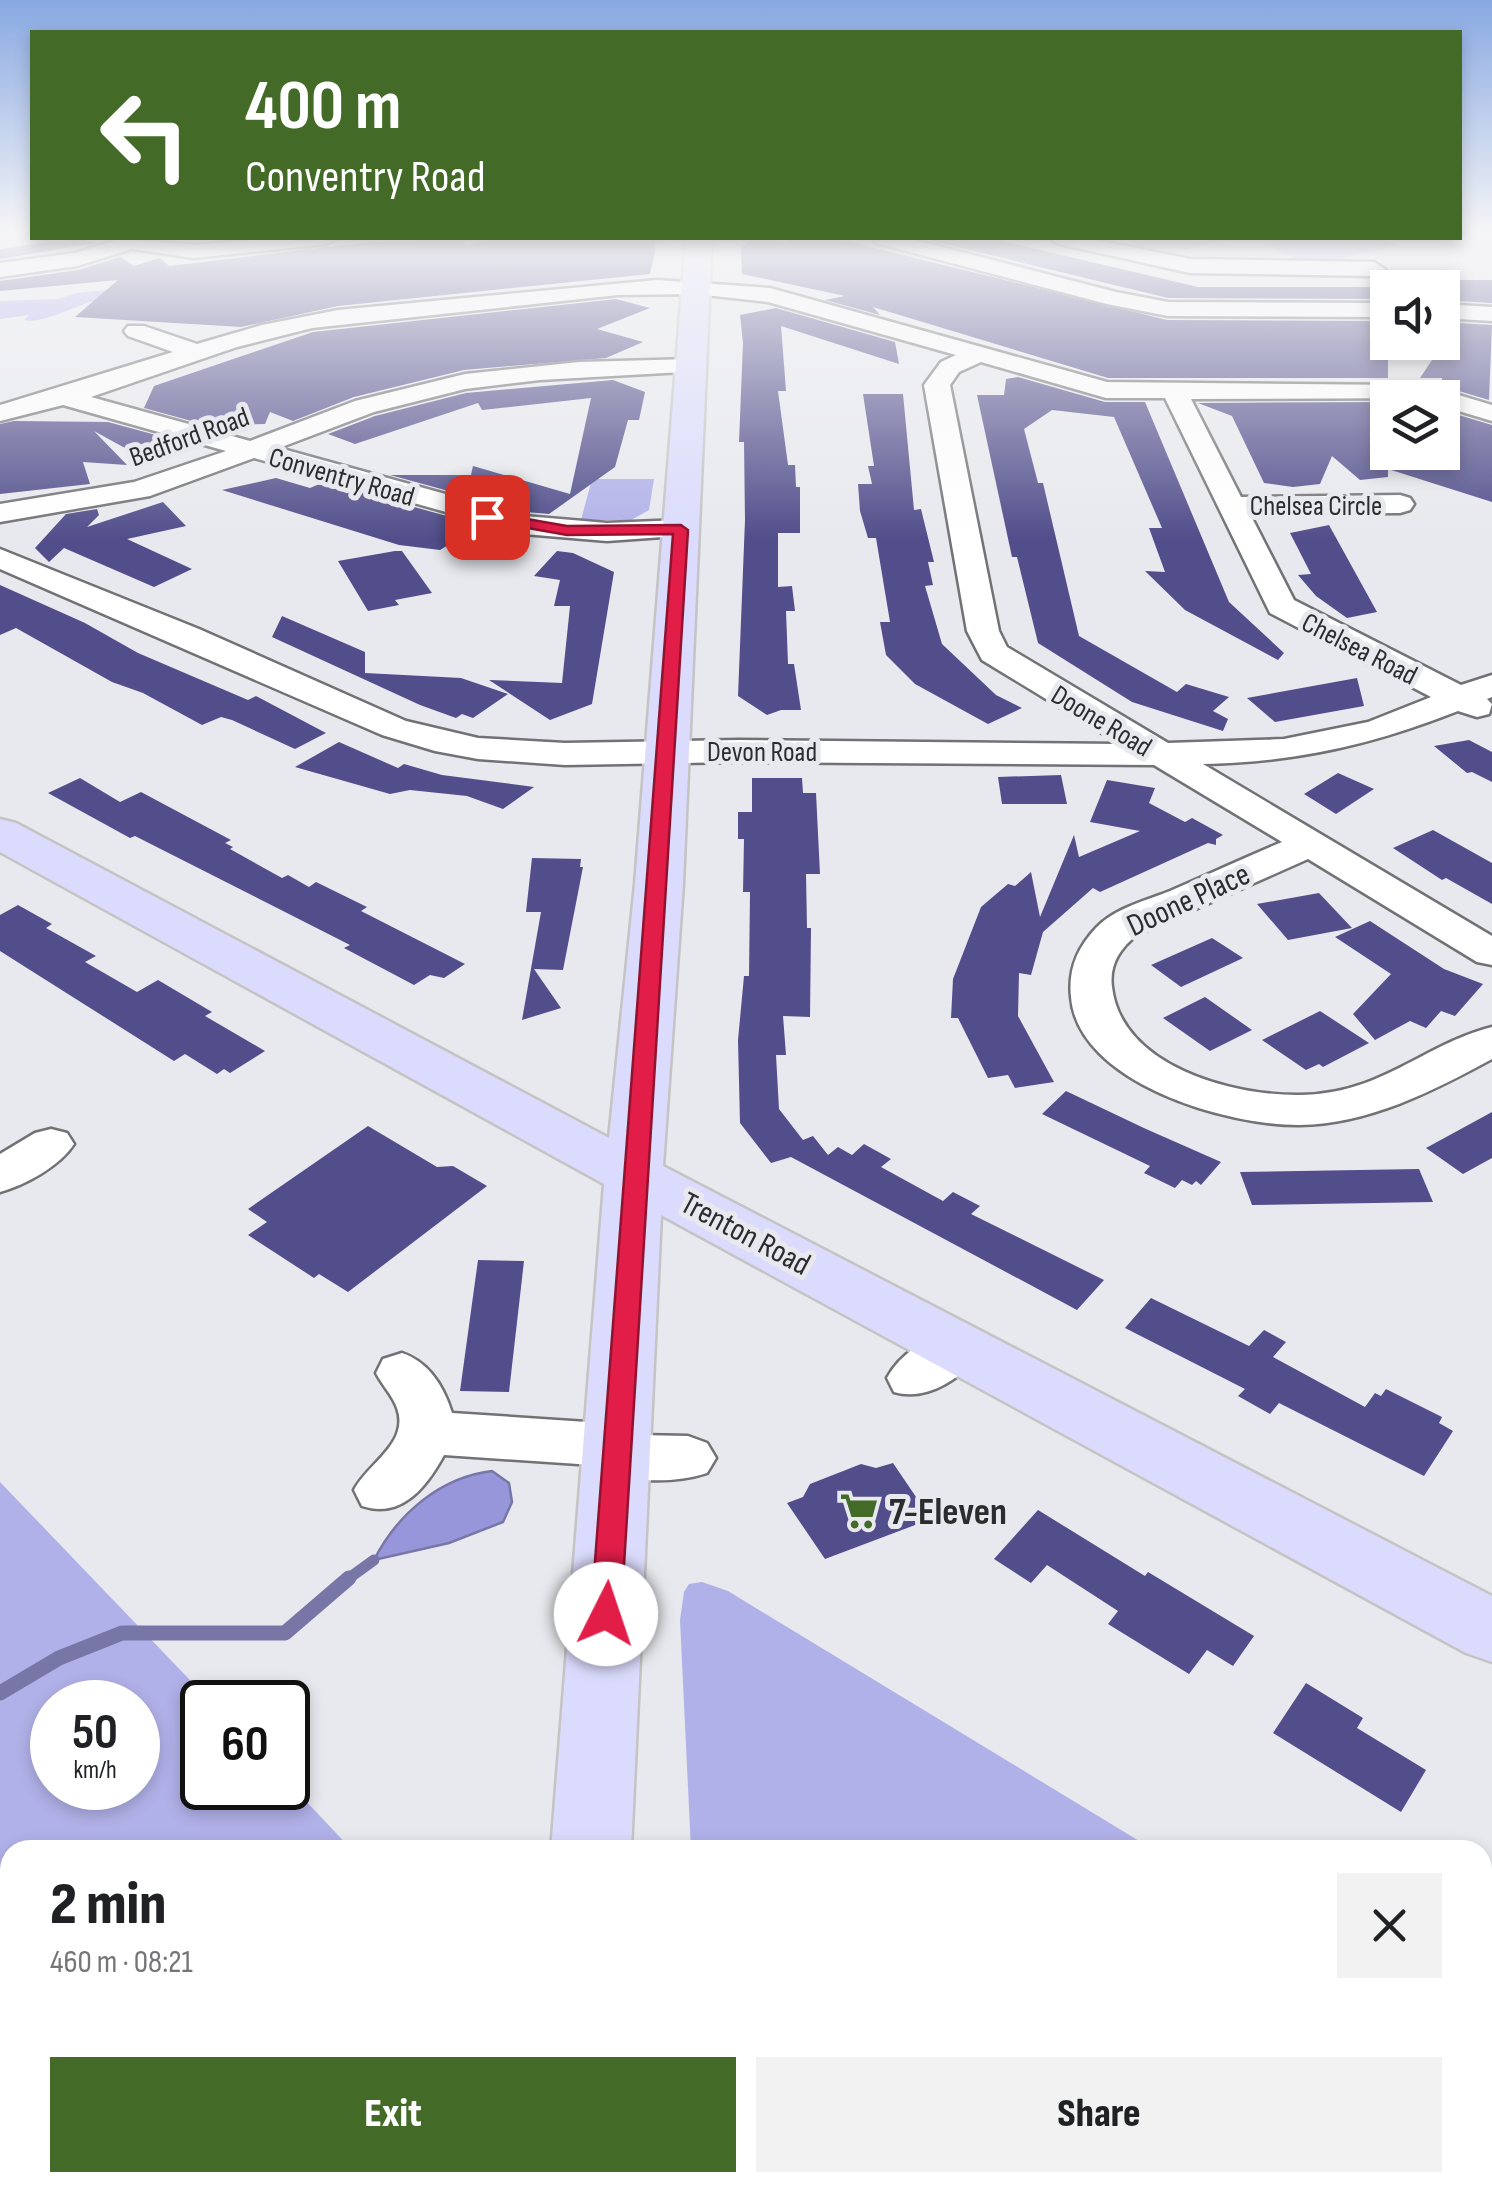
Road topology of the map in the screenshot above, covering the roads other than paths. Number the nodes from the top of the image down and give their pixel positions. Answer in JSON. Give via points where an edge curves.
{"nodes":[{"id":1,"x":146,"y":334,"type":"edge"},
{"id":2,"x":254,"y":334,"type":"edge"},
{"id":3,"x":694,"y":334,"type":"edge"},
{"id":4,"x":905,"y":334,"type":"edge"},
{"id":5,"x":199,"y":352,"type":"junction"},
{"id":6,"x":977,"y":355,"type":"junction"},
{"id":7,"x":692,"y":366,"type":"junction"},
{"id":8,"x":1370,"y":393,"type":"edge"},
{"id":9,"x":1176,"y":394,"type":"junction"},
{"id":10,"x":67,"y":398,"type":"junction"},
{"id":11,"x":1460,"y":403,"type":"edge"},
{"id":12,"x":1492,"y":412,"type":"edge"},
{"id":13,"x":0,"y":413,"type":"edge"},
{"id":14,"x":250,"y":450,"type":"junction"},
{"id":15,"x":1400,"y":504,"type":"dead end"},
{"id":16,"x":1231,"y":506,"type":"junction"},
{"id":17,"x":0,"y":513,"type":"edge"},
{"id":18,"x":681,"y":530,"type":"junction"},
{"id":19,"x":0,"y":558,"type":"edge"},
{"id":20,"x":1476,"y":692,"type":"edge"},
{"id":21,"x":1492,"y":714,"type":"edge"},
{"id":22,"x":666,"y":750,"type":"junction"},
{"id":23,"x":1155,"y":752,"type":"junction"},
{"id":24,"x":0,"y":832,"type":"edge"},
{"id":25,"x":1310,"y":844,"type":"junction"},
{"id":26,"x":1492,"y":953,"type":"edge"},
{"id":27,"x":1492,"y":1041,"type":"edge"},
{"id":28,"x":51,"y":1144,"type":"dead end"},
{"id":29,"x":634,"y":1174,"type":"junction"},
{"id":30,"x":0,"y":1176,"type":"edge"},
{"id":31,"x":402,"y":1373,"type":"dead end"},
{"id":32,"x":428,"y":1433,"type":"junction"},
{"id":33,"x":616,"y":1450,"type":"junction"},
{"id":34,"x":688,"y":1458,"type":"dead end"},
{"id":35,"x":382,"y":1490,"type":"dead end"},
{"id":36,"x":1492,"y":1631,"type":"edge"},
{"id":37,"x":592,"y":1840,"type":"edge"}],
"edges":[{"from":1,"to":5,"type":"street"},
{"from":2,"to":5,"type":"street"},
{"from":3,"to":7,"type":"main road"},
{"from":4,"to":6,"type":"street"},
{"from":5,"to":10,"type":"street"},
{"from":6,"to":9,"type":"street","via":[[1090,388]]},
{"from":6,"to":23,"type":"street","name":"Doone Road","via":[[950,367],[937,385],[988,645]]},
{"from":7,"to":14,"type":"street","name":"Bedford Road","via":[[586,370],[413,392]]},
{"from":7,"to":18,"type":"main road"},
{"from":8,"to":9,"type":"street"},
{"from":9,"to":16,"type":"street","name":"Chelsea Road"},
{"from":10,"to":13,"type":"street"},
{"from":10,"to":14,"type":"street","name":"Conventry Road"},
{"from":11,"to":12,"type":"street"},
{"from":14,"to":17,"type":"street","name":"Bedford Road","via":[[130,492]]},
{"from":14,"to":18,"type":"street","name":"Conventry Road","via":[[524,525]]},
{"from":15,"to":16,"type":"street","name":"Chelsea Circle"},
{"from":16,"to":20,"type":"street","name":"Chelsea Road","via":[[1280,606]]},
{"from":18,"to":22,"type":"main road"},
{"from":19,"to":22,"type":"street","name":"Devon Road","via":[[418,737],[529,752]]},
{"from":20,"to":21,"type":"street","name":"Chelsea Road"},
{"from":20,"to":23,"type":"street","name":"Devon Road","via":[[1318,745]]},
{"from":22,"to":23,"type":"street","name":"Devon Road"},
{"from":22,"to":29,"type":"main road"},
{"from":23,"to":25,"type":"street","name":"Doone Road"},
{"from":24,"to":29,"type":"main road","name":"Trenton Road"},
{"from":25,"to":26,"type":"street","name":"Doone Road"},
{"from":25,"to":27,"type":"street","name":"Doone Place","via":[[1116,931],[1092,968],[1088,993],[1114,1040],[1190,1090],[1265,1110],[1371,1101]]},
{"from":28,"to":30,"type":"street"},
{"from":29,"to":33,"type":"main road"},
{"from":29,"to":36,"type":"main road","name":"Trenton Road","via":[[936,1362]]},
{"from":31,"to":32,"type":"street"},
{"from":32,"to":33,"type":"street"},
{"from":32,"to":35,"type":"street","via":[[414,1460]]},
{"from":33,"to":34,"type":"street"},
{"from":33,"to":37,"type":"main road"}]}
